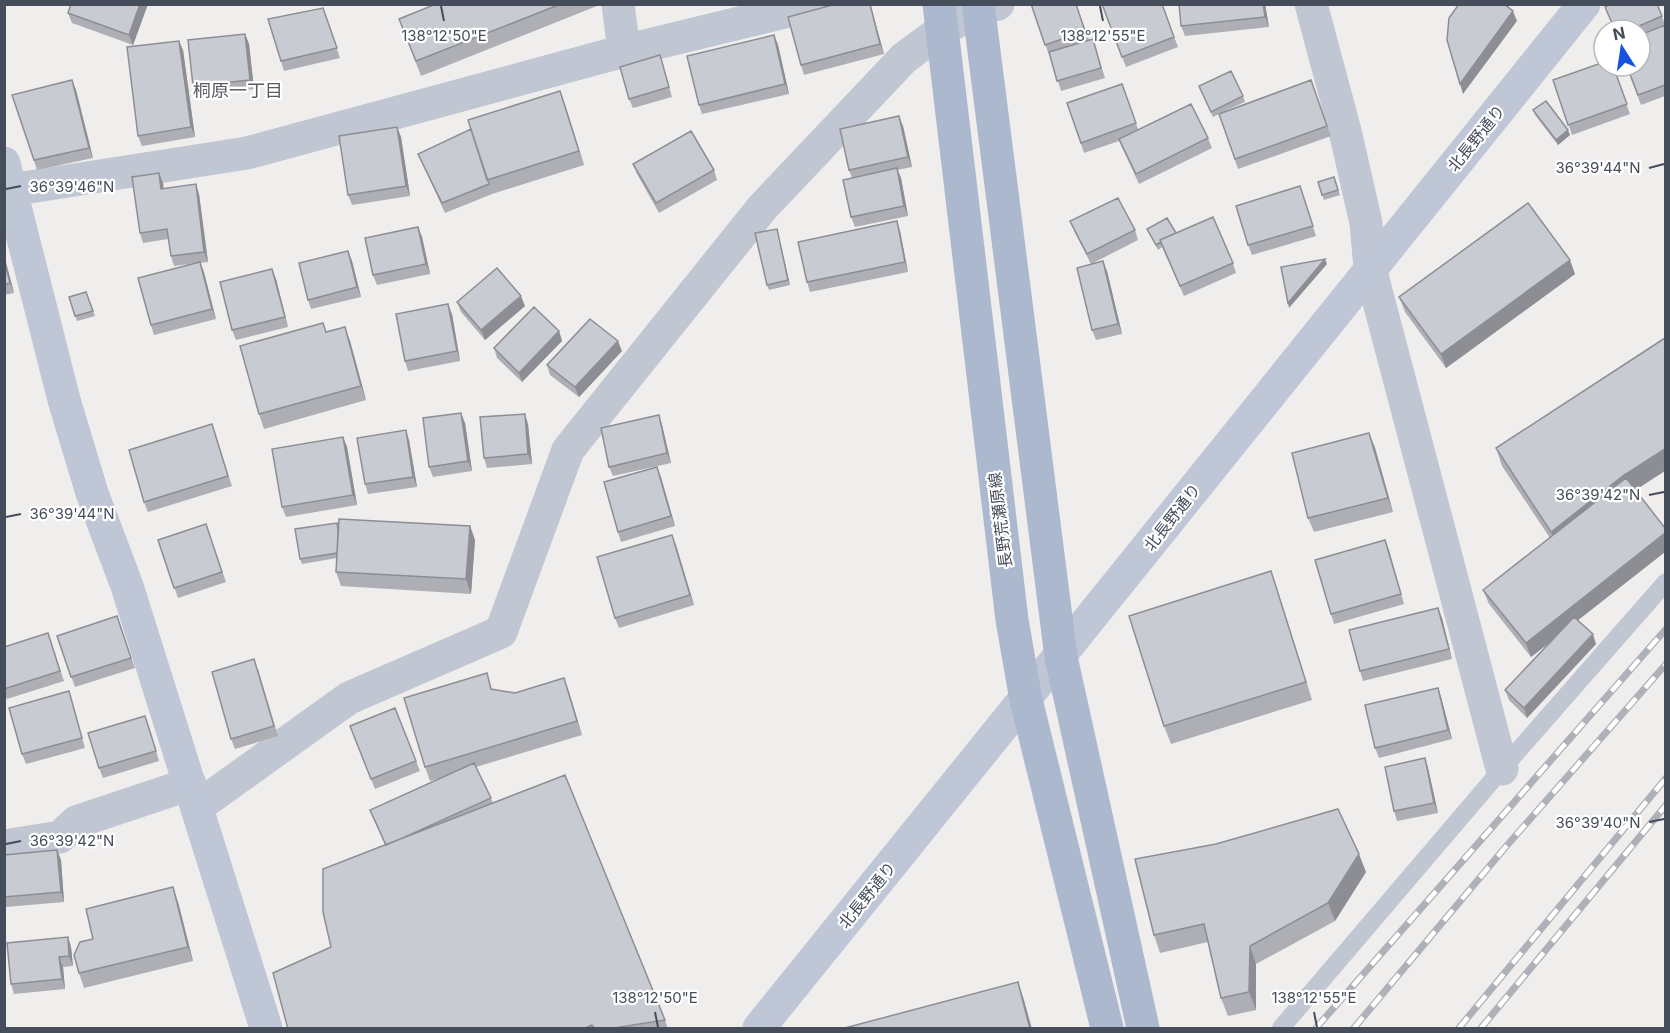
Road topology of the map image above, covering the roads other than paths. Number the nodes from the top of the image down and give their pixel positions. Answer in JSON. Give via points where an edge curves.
{"nodes":[{"id":1,"x":618,"y":4,"type":"edge"},
{"id":2,"x":819,"y":4,"type":"edge"},
{"id":3,"x":1311,"y":4,"type":"edge"},
{"id":4,"x":1584,"y":4,"type":"edge"},
{"id":5,"x":984,"y":6,"type":"edge"},
{"id":6,"x":940,"y":17,"type":"edge"},
{"id":7,"x":624,"y":51,"type":"junction"},
{"id":8,"x":7,"y":181,"type":"edge"},
{"id":9,"x":1370,"y":268,"type":"junction"},
{"id":10,"x":1665,"y":582,"type":"edge"},
{"id":11,"x":1061,"y":657,"type":"junction"},
{"id":12,"x":1026,"y":700,"type":"junction"},
{"id":13,"x":1502,"y":769,"type":"junction"},
{"id":14,"x":194,"y":796,"type":"junction"},
{"id":15,"x":4,"y":846,"type":"edge"},
{"id":16,"x":266,"y":1029,"type":"edge"},
{"id":17,"x":759,"y":1029,"type":"edge"},
{"id":18,"x":1107,"y":1029,"type":"edge"},
{"id":19,"x":1143,"y":1029,"type":"edge"},
{"id":20,"x":1281,"y":1029,"type":"edge"}],
"edges":[{"from":1,"to":7,"type":"street"},
{"from":2,"to":7,"type":"street"},
{"from":3,"to":9,"type":"street","via":[[1366,223]]},
{"from":4,"to":9,"type":"street","name":"北長野通り"},
{"from":5,"to":6,"type":"street"},
{"from":5,"to":11,"type":"main road"},
{"from":6,"to":12,"type":"main road","name":"長野荒瀬原線","via":[[1012,620]]},
{"from":6,"to":14,"type":"street","via":[[762,208],[568,450],[501,632],[349,698]]},
{"from":7,"to":8,"type":"street","via":[[247,153]]},
{"from":8,"to":14,"type":"street","via":[[67,411]]},
{"from":9,"to":11,"type":"street","name":"北長野通り"},
{"from":9,"to":13,"type":"street"},
{"from":10,"to":13,"type":"lane"},
{"from":11,"to":12,"type":"street","name":"北長野通り"},
{"from":11,"to":19,"type":"main road"},
{"from":12,"to":17,"type":"street","name":"北長野通り"},
{"from":12,"to":18,"type":"main road","name":"長野荒瀬原線"},
{"from":13,"to":20,"type":"lane"},
{"from":14,"to":15,"type":"street","via":[[76,822],[60,837]]},
{"from":14,"to":16,"type":"street"}]}
